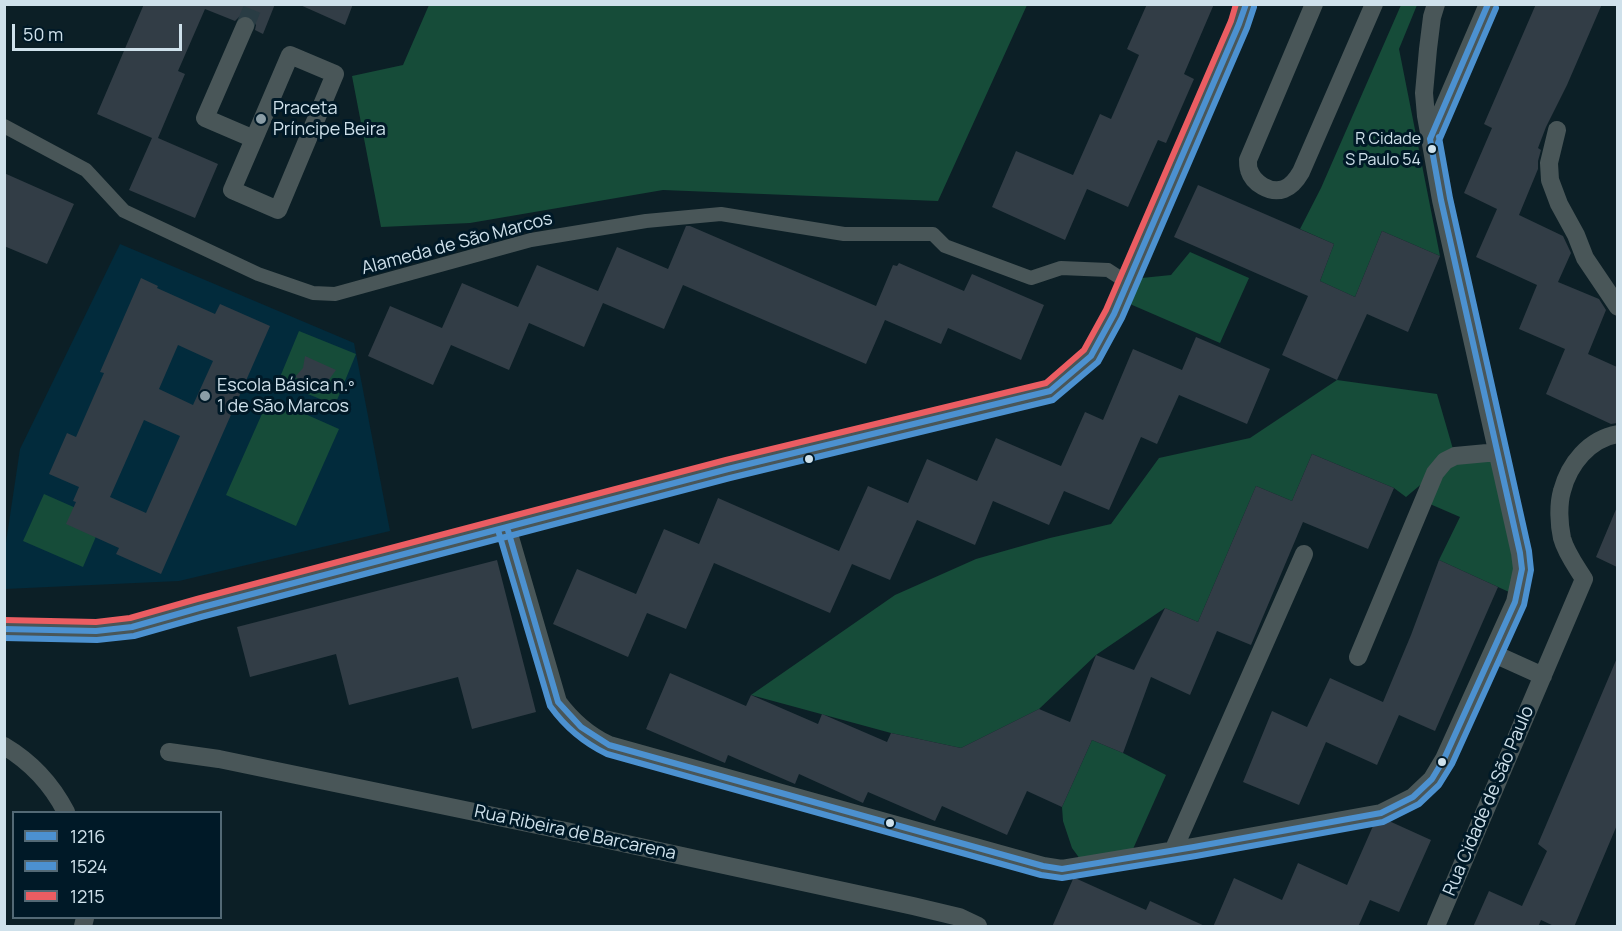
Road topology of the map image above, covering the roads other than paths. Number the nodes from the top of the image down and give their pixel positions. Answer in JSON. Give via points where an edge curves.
{"nodes":[{"id":1,"x":1246,"y":4,"type":"edge"},
{"id":2,"x":1314,"y":4,"type":"edge"},
{"id":3,"x":1374,"y":4,"type":"edge"},
{"id":4,"x":1436,"y":4,"type":"edge"},
{"id":5,"x":1488,"y":4,"type":"edge"},
{"id":6,"x":245,"y":26,"type":"tunnel mouth"},
{"id":7,"x":4,"y":126,"type":"edge"},
{"id":8,"x":1557,"y":130,"type":"dead end"},
{"id":9,"x":254,"y":139,"type":"junction"},
{"id":10,"x":1430,"y":139,"type":"junction"},
{"id":11,"x":1128,"y":283,"type":"junction"},
{"id":12,"x":1617,"y":307,"type":"edge"},
{"id":13,"x":1617,"y":434,"type":"edge"},
{"id":14,"x":1498,"y":452,"type":"junction"},
{"id":15,"x":507,"y":527,"type":"junction"},
{"id":16,"x":1304,"y":554,"type":"dead end"},
{"id":17,"x":4,"y":629,"type":"edge"},
{"id":18,"x":1492,"y":654,"type":"junction"},
{"id":19,"x":1358,"y":657,"type":"dead end"},
{"id":20,"x":1543,"y":676,"type":"junction"},
{"id":21,"x":4,"y":746,"type":"edge"},
{"id":22,"x":169,"y":752,"type":"dead end"},
{"id":23,"x":65,"y":811,"type":"edge"},
{"id":24,"x":1173,"y":851,"type":"junction"},
{"id":25,"x":978,"y":927,"type":"edge"},
{"id":26,"x":1436,"y":927,"type":"edge"}],
"edges":[{"from":1,"to":11,"type":"street"},
{"from":2,"to":3,"type":"street","via":[[1248,160],[1255,181],[1276,191],[1286,189],[1301,172]]},
{"from":4,"to":10,"type":"street","via":[[1424,93]]},
{"from":5,"to":10,"type":"street"},
{"from":6,"to":9,"type":"street","via":[[205,118]]},
{"from":7,"to":11,"type":"street","name":"Alameda de São Marcos","via":[[86,170],[124,211],[258,274],[313,293],[335,294],[531,240],[646,221],[721,214],[844,234],[933,234],[945,246],[1031,278],[1061,268],[1108,270]]},
{"from":8,"to":12,"type":"street","via":[[1549,163],[1550,180],[1585,258]]},
{"from":9,"to":9,"type":"street","via":[[290,56],[335,74],[278,210],[232,190]]},
{"from":10,"to":14,"type":"street"},
{"from":11,"to":15,"type":"street","via":[[1091,356],[1050,391]]},
{"from":13,"to":20,"type":"street","name":"Rua Cidade de São Paulo","via":[[1598,440],[1580,456],[1561,492],[1563,540],[1584,579]]},
{"from":14,"to":18,"type":"street","via":[[1522,569],[1515,602]]},
{"from":14,"to":19,"type":"street","via":[[1455,456],[1445,460],[1435,473]]},
{"from":15,"to":17,"type":"street","via":[[132,627],[96,631]]},
{"from":15,"to":24,"type":"street","via":[[558,702],[596,739],[1043,866],[1062,869]]},
{"from":16,"to":24,"type":"street"},
{"from":18,"to":20,"type":"street"},
{"from":18,"to":24,"type":"street","via":[[1444,759],[1432,779],[1413,797],[1381,813]]},
{"from":20,"to":26,"type":"street","name":"Rua Cidade de São Paulo"},
{"from":21,"to":23,"type":"street","via":[[44,778]]},
{"from":22,"to":25,"type":"street","name":"Rua Ribeira de Barcarena","via":[[613,841],[913,906],[959,917]]}]}
